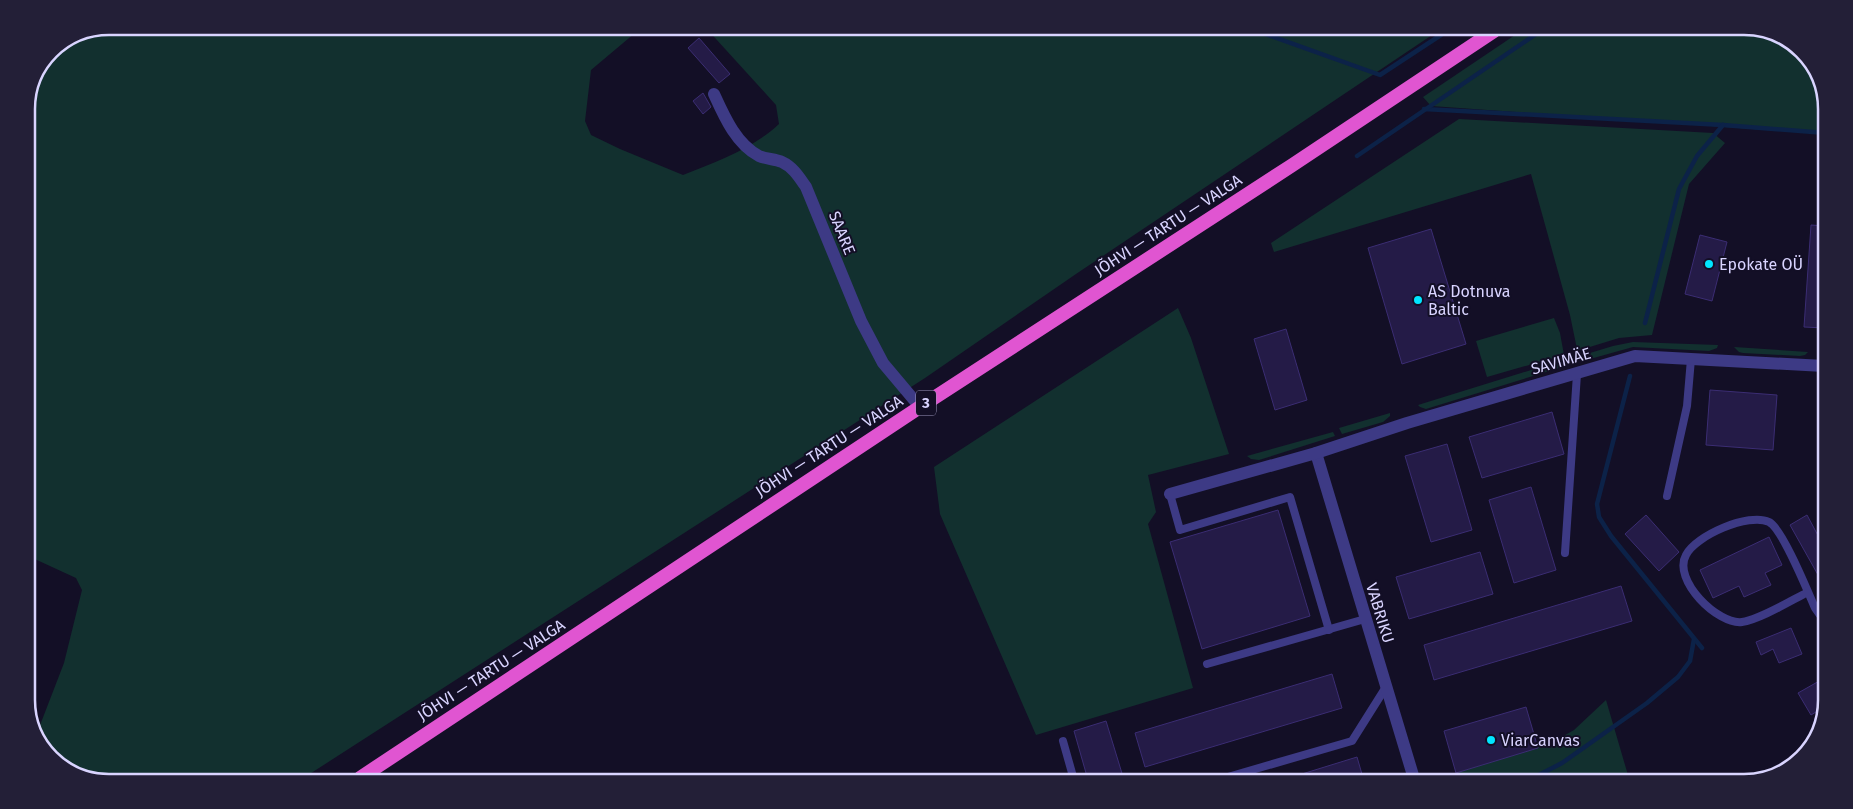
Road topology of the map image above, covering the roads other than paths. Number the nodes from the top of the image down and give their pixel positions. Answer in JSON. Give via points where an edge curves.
{"nodes":[{"id":1,"x":1488,"y":35,"type":"edge"},
{"id":2,"x":714,"y":94,"type":"dead end"},
{"id":3,"x":1691,"y":359,"type":"junction"},
{"id":4,"x":1818,"y":366,"type":"edge"},
{"id":5,"x":1576,"y":374,"type":"junction"},
{"id":6,"x":920,"y":407,"type":"junction"},
{"id":7,"x":1316,"y":453,"type":"junction"},
{"id":8,"x":1170,"y":494,"type":"joint"},
{"id":9,"x":1667,"y":496,"type":"dead end"},
{"id":10,"x":1565,"y":553,"type":"dead end"},
{"id":11,"x":1808,"y":592,"type":"junction"},
{"id":12,"x":1818,"y":611,"type":"edge"},
{"id":13,"x":1366,"y":620,"type":"junction"},
{"id":14,"x":1329,"y":630,"type":"junction"},
{"id":15,"x":1207,"y":664,"type":"dead end"},
{"id":16,"x":1386,"y":687,"type":"junction"},
{"id":17,"x":1063,"y":741,"type":"dead end"},
{"id":18,"x":366,"y":774,"type":"edge"},
{"id":19,"x":1072,"y":774,"type":"edge"},
{"id":20,"x":1238,"y":774,"type":"edge"},
{"id":21,"x":1413,"y":774,"type":"edge"}],
"edges":[{"from":1,"to":6,"type":"highway","name":"JÕHVI — TARTU — VALGA","number":"3"},
{"from":2,"to":6,"type":"street","name":"SAARE","via":[[724,117],[745,147],[760,157],[782,162],[794,170],[806,187],[861,322],[883,363]]},
{"from":3,"to":4,"type":"street","name":"SAVIMÄE"},
{"from":3,"to":5,"type":"street","name":"SAVIMÄE","via":[[1635,356]]},
{"from":3,"to":9,"type":"lane","via":[[1687,406]]},
{"from":5,"to":7,"type":"street","name":"SAVIMÄE","via":[[1406,423]]},
{"from":5,"to":10,"type":"lane"},
{"from":6,"to":18,"type":"highway","name":"JÕHVI — TARTU — VALGA","number":"3"},
{"from":7,"to":8,"type":"street","name":"SAVIMÄE"},
{"from":7,"to":13,"type":"street","name":"VABRIKU"},
{"from":8,"to":14,"type":"lane","via":[[1180,530],[1290,497]]},
{"from":11,"to":11,"type":"lane","via":[[1782,536],[1770,522],[1752,519],[1730,524],[1703,538],[1686,555],[1684,569],[1688,584],[1702,603],[1722,616],[1741,622]]},
{"from":11,"to":12,"type":"lane"},
{"from":13,"to":14,"type":"lane"},
{"from":13,"to":16,"type":"street","name":"VABRIKU"},
{"from":14,"to":15,"type":"lane"},
{"from":16,"to":20,"type":"lane","via":[[1352,741]]},
{"from":16,"to":21,"type":"street","name":"VABRIKU"},
{"from":17,"to":19,"type":"lane"}]}
